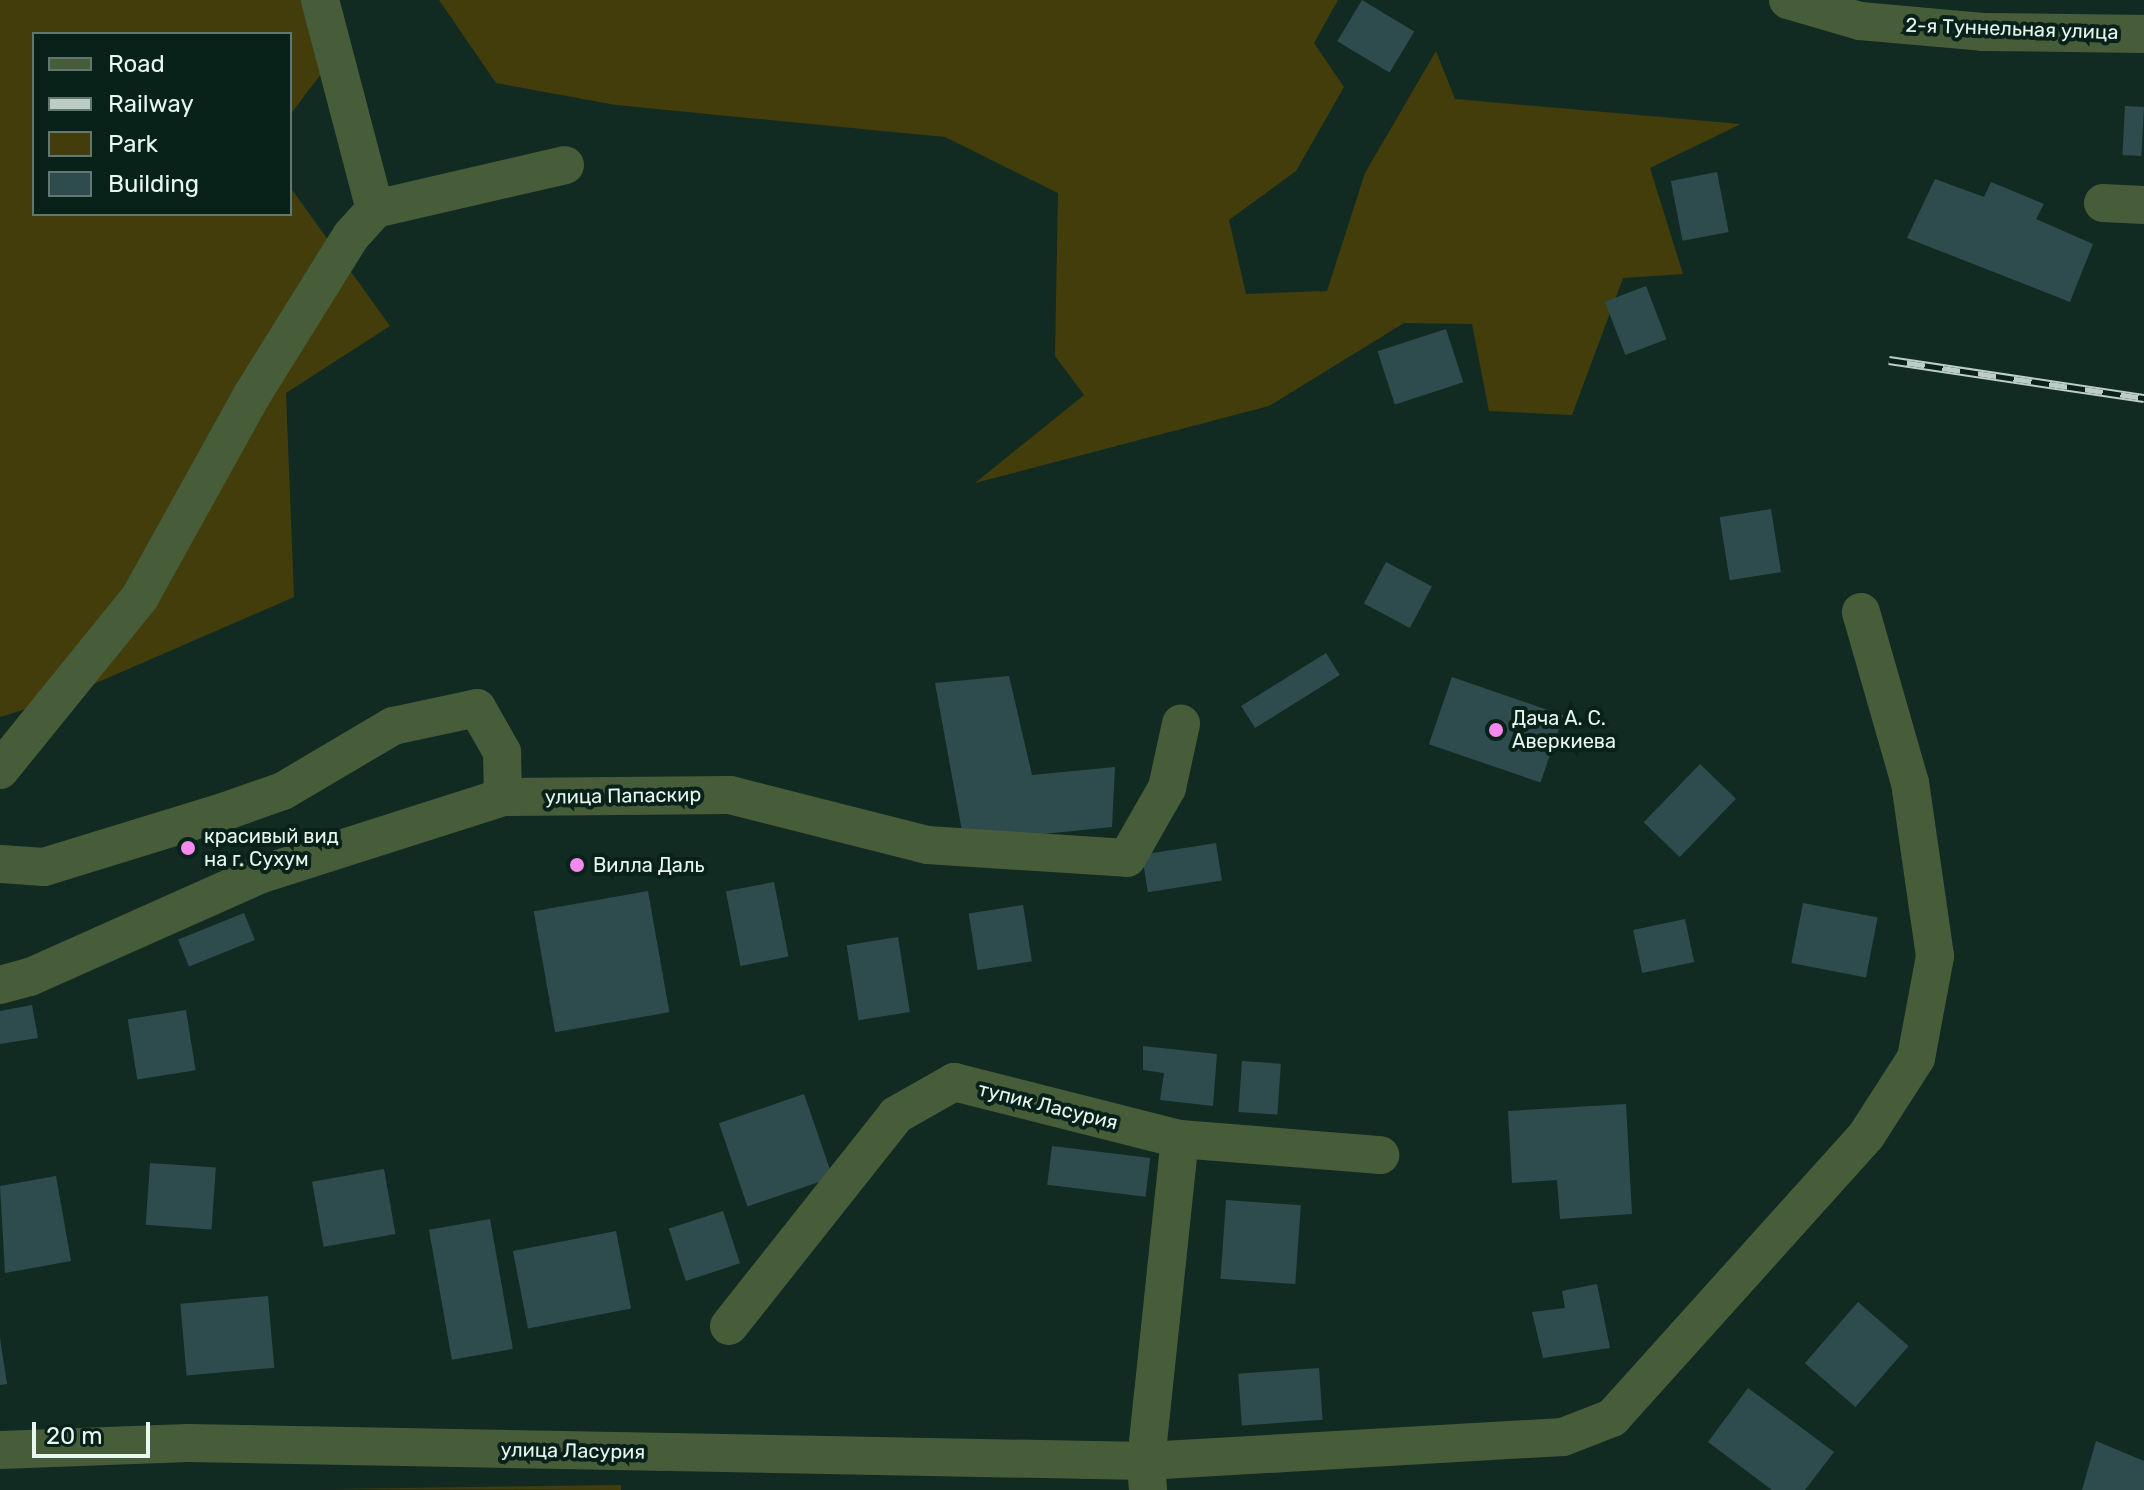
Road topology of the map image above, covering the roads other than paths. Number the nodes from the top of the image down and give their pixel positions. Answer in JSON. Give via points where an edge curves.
{"nodes":[{"id":1,"x":320,"y":0,"type":"edge"},
{"id":2,"x":1789,"y":0,"type":"edge"},
{"id":3,"x":2144,"y":34,"type":"edge"},
{"id":4,"x":565,"y":165,"type":"dead end"},
{"id":5,"x":2103,"y":203,"type":"dead end"},
{"id":6,"x":2144,"y":205,"type":"edge"},
{"id":7,"x":375,"y":209,"type":"junction"},
{"id":8,"x":1861,"y":612,"type":"dead end"},
{"id":9,"x":1181,"y":724,"type":"dead end"},
{"id":10,"x":0,"y":770,"type":"edge"},
{"id":11,"x":503,"y":797,"type":"junction"},
{"id":12,"x":0,"y":864,"type":"edge"},
{"id":13,"x":0,"y":985,"type":"edge"},
{"id":14,"x":1180,"y":1139,"type":"junction"},
{"id":15,"x":1380,"y":1155,"type":"dead end"},
{"id":16,"x":729,"y":1326,"type":"dead end"},
{"id":17,"x":0,"y":1450,"type":"edge"},
{"id":18,"x":1147,"y":1476,"type":"edge"}],
"edges":[{"from":1,"to":7,"type":"street"},
{"from":2,"to":3,"type":"street","name":"2-я Туннельная улица","via":[[1860,21],[1983,32]]},
{"from":4,"to":7,"type":"street"},
{"from":5,"to":6,"type":"street"},
{"from":7,"to":10,"type":"street","via":[[351,236],[252,395],[140,597]]},
{"from":8,"to":18,"type":"street","name":"улица Ласурия","via":[[1910,783],[1935,956],[1916,1058],[1866,1136],[1612,1418],[1563,1437]]},
{"from":9,"to":11,"type":"street","name":"улица Папаскир","via":[[1167,788],[1127,858],[927,845],[730,795]]},
{"from":11,"to":12,"type":"street","via":[[502,752],[477,708],[393,726],[283,791],[226,811],[44,867]]},
{"from":11,"to":13,"type":"street","name":"улица Папаскир","via":[[259,875],[30,977]]},
{"from":14,"to":15,"type":"street","name":"тупик Ласурия"},
{"from":14,"to":16,"type":"street","name":"тупик Ласурия","via":[[954,1082],[896,1115]]},
{"from":14,"to":18,"type":"street"},
{"from":17,"to":18,"type":"street","name":"улица Ласурия","via":[[188,1443]]}]}
